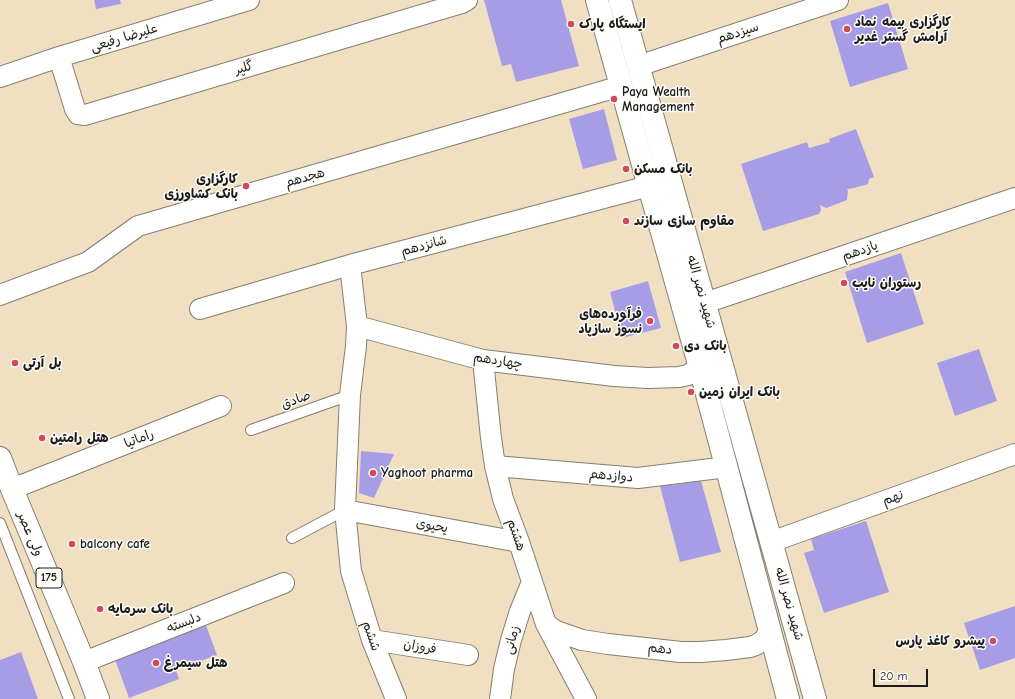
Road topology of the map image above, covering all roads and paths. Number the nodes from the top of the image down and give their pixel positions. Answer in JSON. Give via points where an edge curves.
{"nodes":[{"id":1,"x":249,"y":0,"type":"edge"},
{"id":2,"x":467,"y":0,"type":"edge"},
{"id":3,"x":597,"y":0,"type":"edge"},
{"id":4,"x":620,"y":0,"type":"edge"},
{"id":5,"x":838,"y":0,"type":"edge"},
{"id":6,"x":59,"y":57,"type":"junction"},
{"id":7,"x":638,"y":66,"type":"junction"},
{"id":8,"x":0,"y":77,"type":"edge"},
{"id":9,"x":621,"y":86,"type":"junction"},
{"id":10,"x":649,"y":186,"type":"junction"},
{"id":11,"x":1015,"y":198,"type":"edge"},
{"id":12,"x":350,"y":265,"type":"junction"},
{"id":13,"x":0,"y":295,"type":"edge"},
{"id":14,"x":705,"y":303,"type":"junction"},
{"id":15,"x":200,"y":309,"type":"dead end"},
{"id":16,"x":357,"y":326,"type":"junction"},
{"id":17,"x":483,"y":360,"type":"junction"},
{"id":18,"x":699,"y":364,"type":"junction"},
{"id":19,"x":350,"y":395,"type":"junction"},
{"id":20,"x":221,"y":406,"type":"dead end"},
{"id":21,"x":251,"y":430,"type":"dead end"},
{"id":22,"x":1015,"y":454,"type":"edge"},
{"id":23,"x":0,"y":458,"type":"edge"},
{"id":24,"x":495,"y":466,"type":"junction"},
{"id":25,"x":727,"y":467,"type":"junction"},
{"id":26,"x":12,"y":489,"type":"junction"},
{"id":27,"x":345,"y":510,"type":"junction"},
{"id":28,"x":0,"y":523,"type":"edge"},
{"id":29,"x":292,"y":538,"type":"dead end"},
{"id":30,"x":519,"y":542,"type":"junction"},
{"id":31,"x":771,"y":542,"type":"junction"},
{"id":32,"x":532,"y":582,"type":"junction"},
{"id":33,"x":284,"y":583,"type":"dead end"},
{"id":34,"x":546,"y":624,"type":"junction"},
{"id":35,"x":770,"y":630,"type":"junction"},
{"id":36,"x":372,"y":640,"type":"junction"},
{"id":37,"x":468,"y":655,"type":"dead end"},
{"id":38,"x":84,"y":662,"type":"junction"},
{"id":39,"x":69,"y":699,"type":"edge"},
{"id":40,"x":98,"y":699,"type":"edge"},
{"id":41,"x":396,"y":699,"type":"edge"},
{"id":42,"x":500,"y":699,"type":"edge"},
{"id":43,"x":586,"y":699,"type":"edge"},
{"id":44,"x":788,"y":699,"type":"edge"},
{"id":45,"x":816,"y":699,"type":"edge"}],
"edges":[{"from":1,"to":6,"type":"street","name":"علیرضا رفیعی"},
{"from":2,"to":6,"type":"street","name":"گلپر","via":[[85,115],[78,114],[75,109]]},
{"from":3,"to":9,"type":"main road","name":"شهید نصر الله"},
{"from":4,"to":7,"type":"main road","name":"شهید نصر الله"},
{"from":5,"to":7,"type":"street","name":"سیزدهم"},
{"from":6,"to":8,"type":"street","name":"علیرضا رفیعی"},
{"from":7,"to":14,"type":"main road","name":"شهید نصر الله"},
{"from":9,"to":10,"type":"main road","name":"شهید نصر الله"},
{"from":9,"to":13,"type":"street","name":"هجدهم","via":[[138,226],[88,262]]},
{"from":10,"to":12,"type":"street","name":"شانزدهم"},
{"from":10,"to":18,"type":"main road","name":"شهید نصر الله"},
{"from":11,"to":14,"type":"street","name":"یازدهم"},
{"from":12,"to":15,"type":"street","name":"شانزدهم"},
{"from":12,"to":16,"type":"street"},
{"from":14,"to":31,"type":"main road","name":"شهید نصر الله"},
{"from":16,"to":17,"type":"street","name":"چهاردهم"},
{"from":16,"to":19,"type":"street","name":"ششم"},
{"from":17,"to":18,"type":"street","name":"چهاردهم","via":[[648,378],[688,375]]},
{"from":17,"to":24,"type":"street","name":"هشتم"},
{"from":18,"to":25,"type":"main road","name":"شهید نصر الله"},
{"from":19,"to":21,"type":"lane","name":"صادق"},
{"from":19,"to":27,"type":"street","name":"ششم"},
{"from":20,"to":26,"type":"street","name":"راماتیا"},
{"from":22,"to":31,"type":"street","name":"نهم"},
{"from":23,"to":26,"type":"main road","name":"ولی عصر","number":"175"},
{"from":24,"to":25,"type":"street","name":"دوازدهم","via":[[638,478]]},
{"from":24,"to":30,"type":"street","name":"هشتم","via":[[503,499]]},
{"from":25,"to":35,"type":"main road","name":"شهید نصر الله"},
{"from":26,"to":38,"type":"main road","name":"ولی عصر","number":"175"},
{"from":27,"to":29,"type":"lane"},
{"from":27,"to":30,"type":"street","name":"یحیوی"},
{"from":27,"to":36,"type":"street","name":"ششم","via":[[351,571]]},
{"from":28,"to":39,"type":"lane"},
{"from":30,"to":32,"type":"street","name":"هشتم"},
{"from":31,"to":45,"type":"main road","name":"شهید نصر الله"},
{"from":32,"to":34,"type":"street","name":"هشتم"},
{"from":32,"to":42,"type":"street","name":"زمانی","via":[[511,640]]},
{"from":33,"to":38,"type":"street","name":"دلبسته"},
{"from":34,"to":35,"type":"street","name":"دهم","via":[[556,631],[582,640],[681,652],[750,647],[764,640]]},
{"from":34,"to":43,"type":"street","name":"هشتم"},
{"from":35,"to":44,"type":"main road","name":"شهید نصر الله"},
{"from":36,"to":37,"type":"street","name":"فروزان"},
{"from":36,"to":41,"type":"street","name":"ششم"},
{"from":38,"to":40,"type":"main road","name":"ولی عصر","number":"175"}]}
